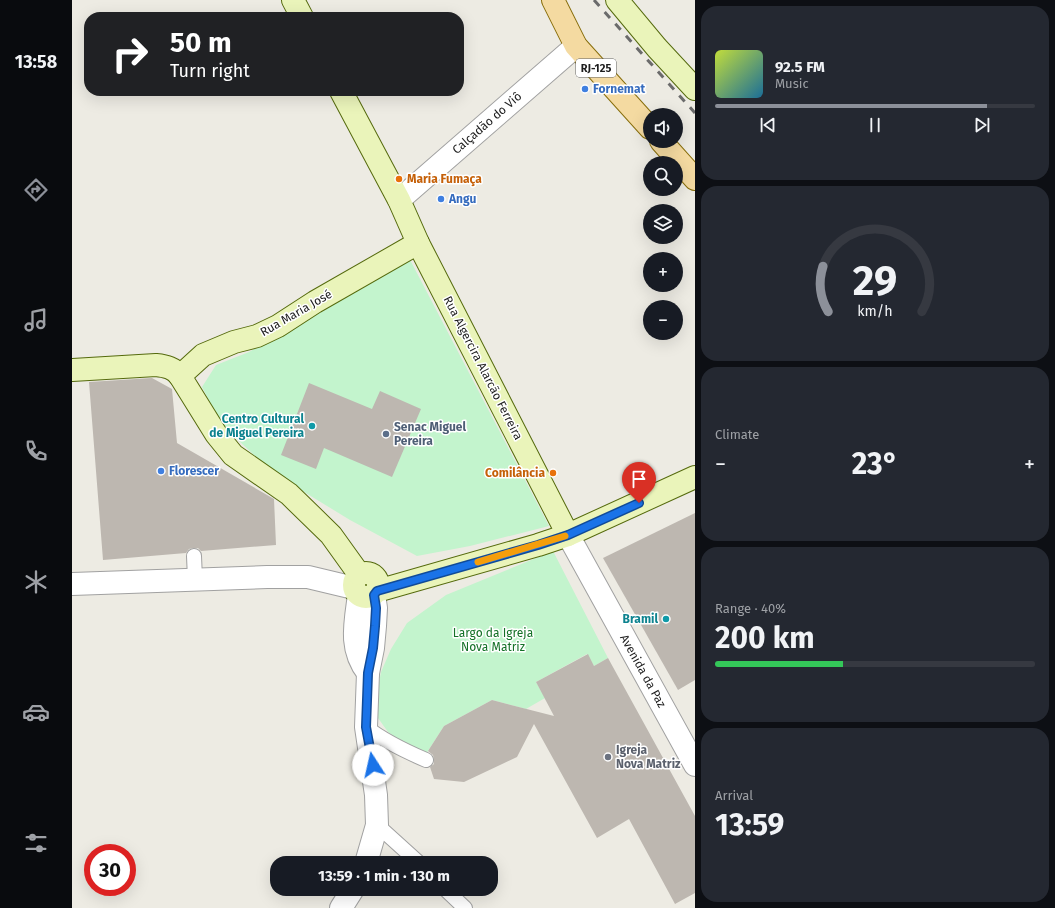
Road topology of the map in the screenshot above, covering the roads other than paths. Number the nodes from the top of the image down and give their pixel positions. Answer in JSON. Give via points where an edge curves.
{"nodes":[{"id":1,"x":293,"y":0,"type":"edge"},
{"id":2,"x":553,"y":0,"type":"edge"},
{"id":3,"x":617,"y":0,"type":"edge"},
{"id":4,"x":299,"y":12,"type":"edge"},
{"id":5,"x":576,"y":46,"type":"junction"},
{"id":6,"x":695,"y":88,"type":"edge"},
{"id":7,"x":344,"y":96,"type":"edge"},
{"id":8,"x":643,"y":120,"type":"edge"},
{"id":9,"x":667,"y":148,"type":"edge"},
{"id":10,"x":695,"y":179,"type":"edge"},
{"id":11,"x":399,"y":200,"type":"junction"},
{"id":12,"x":418,"y":243,"type":"junction"},
{"id":13,"x":72,"y":370,"type":"edge"},
{"id":14,"x":180,"y":376,"type":"junction"},
{"id":15,"x":695,"y":477,"type":"edge"},
{"id":16,"x":566,"y":531,"type":"junction"},
{"id":17,"x":194,"y":556,"type":"dead end"},
{"id":18,"x":195,"y":579,"type":"junction"},
{"id":19,"x":72,"y":584,"type":"edge"},
{"id":20,"x":366,"y":586,"type":"junction"},
{"id":21,"x":366,"y":727,"type":"junction"},
{"id":22,"x":426,"y":760,"type":"dead end"},
{"id":23,"x":695,"y":765,"type":"edge"},
{"id":24,"x":377,"y":825,"type":"junction"},
{"id":25,"x":368,"y":856,"type":"edge"},
{"id":26,"x":410,"y":856,"type":"edge"},
{"id":27,"x":349,"y":896,"type":"edge"},
{"id":28,"x":452,"y":896,"type":"edge"},
{"id":29,"x":341,"y":908,"type":"edge"},
{"id":30,"x":465,"y":908,"type":"edge"}],
"edges":[{"from":1,"to":4,"type":"street"},
{"from":2,"to":5,"type":"main road","number":"RJ-125"},
{"from":3,"to":6,"type":"street"},
{"from":5,"to":8,"type":"main road","number":"RJ-125"},
{"from":5,"to":11,"type":"street","name":"Calçadão do Viô"},
{"from":7,"to":11,"type":"street","name":"Rua Algercira Alarcão Ferreira"},
{"from":9,"to":10,"type":"main road"},
{"from":11,"to":12,"type":"street","name":"Rua Algercira Alarcão Ferreira"},
{"from":12,"to":14,"type":"street","name":"Rua Maria José","via":[[278,326],[203,355]]},
{"from":12,"to":16,"type":"street","name":"Rua Algercira Alarcão Ferreira"},
{"from":13,"to":14,"type":"street","via":[[156,365],[174,370]]},
{"from":14,"to":20,"type":"street","via":[[216,434],[233,455],[289,494],[331,535]]},
{"from":15,"to":16,"type":"street"},
{"from":16,"to":20,"type":"street","via":[[538,545]]},
{"from":16,"to":23,"type":"street","name":"Avenida da Paz"},
{"from":17,"to":18,"type":"lane"},
{"from":18,"to":19,"type":"street"},
{"from":18,"to":20,"type":"street","via":[[308,577]]},
{"from":20,"to":21,"type":"street","via":[[354,635],[356,650],[368,673]]},
{"from":21,"to":22,"type":"lane","via":[[394,745]]},
{"from":21,"to":24,"type":"street","via":[[376,795]]},
{"from":24,"to":25,"type":"street"},
{"from":24,"to":26,"type":"lane"},
{"from":27,"to":29,"type":"street"},
{"from":28,"to":30,"type":"lane"}]}
